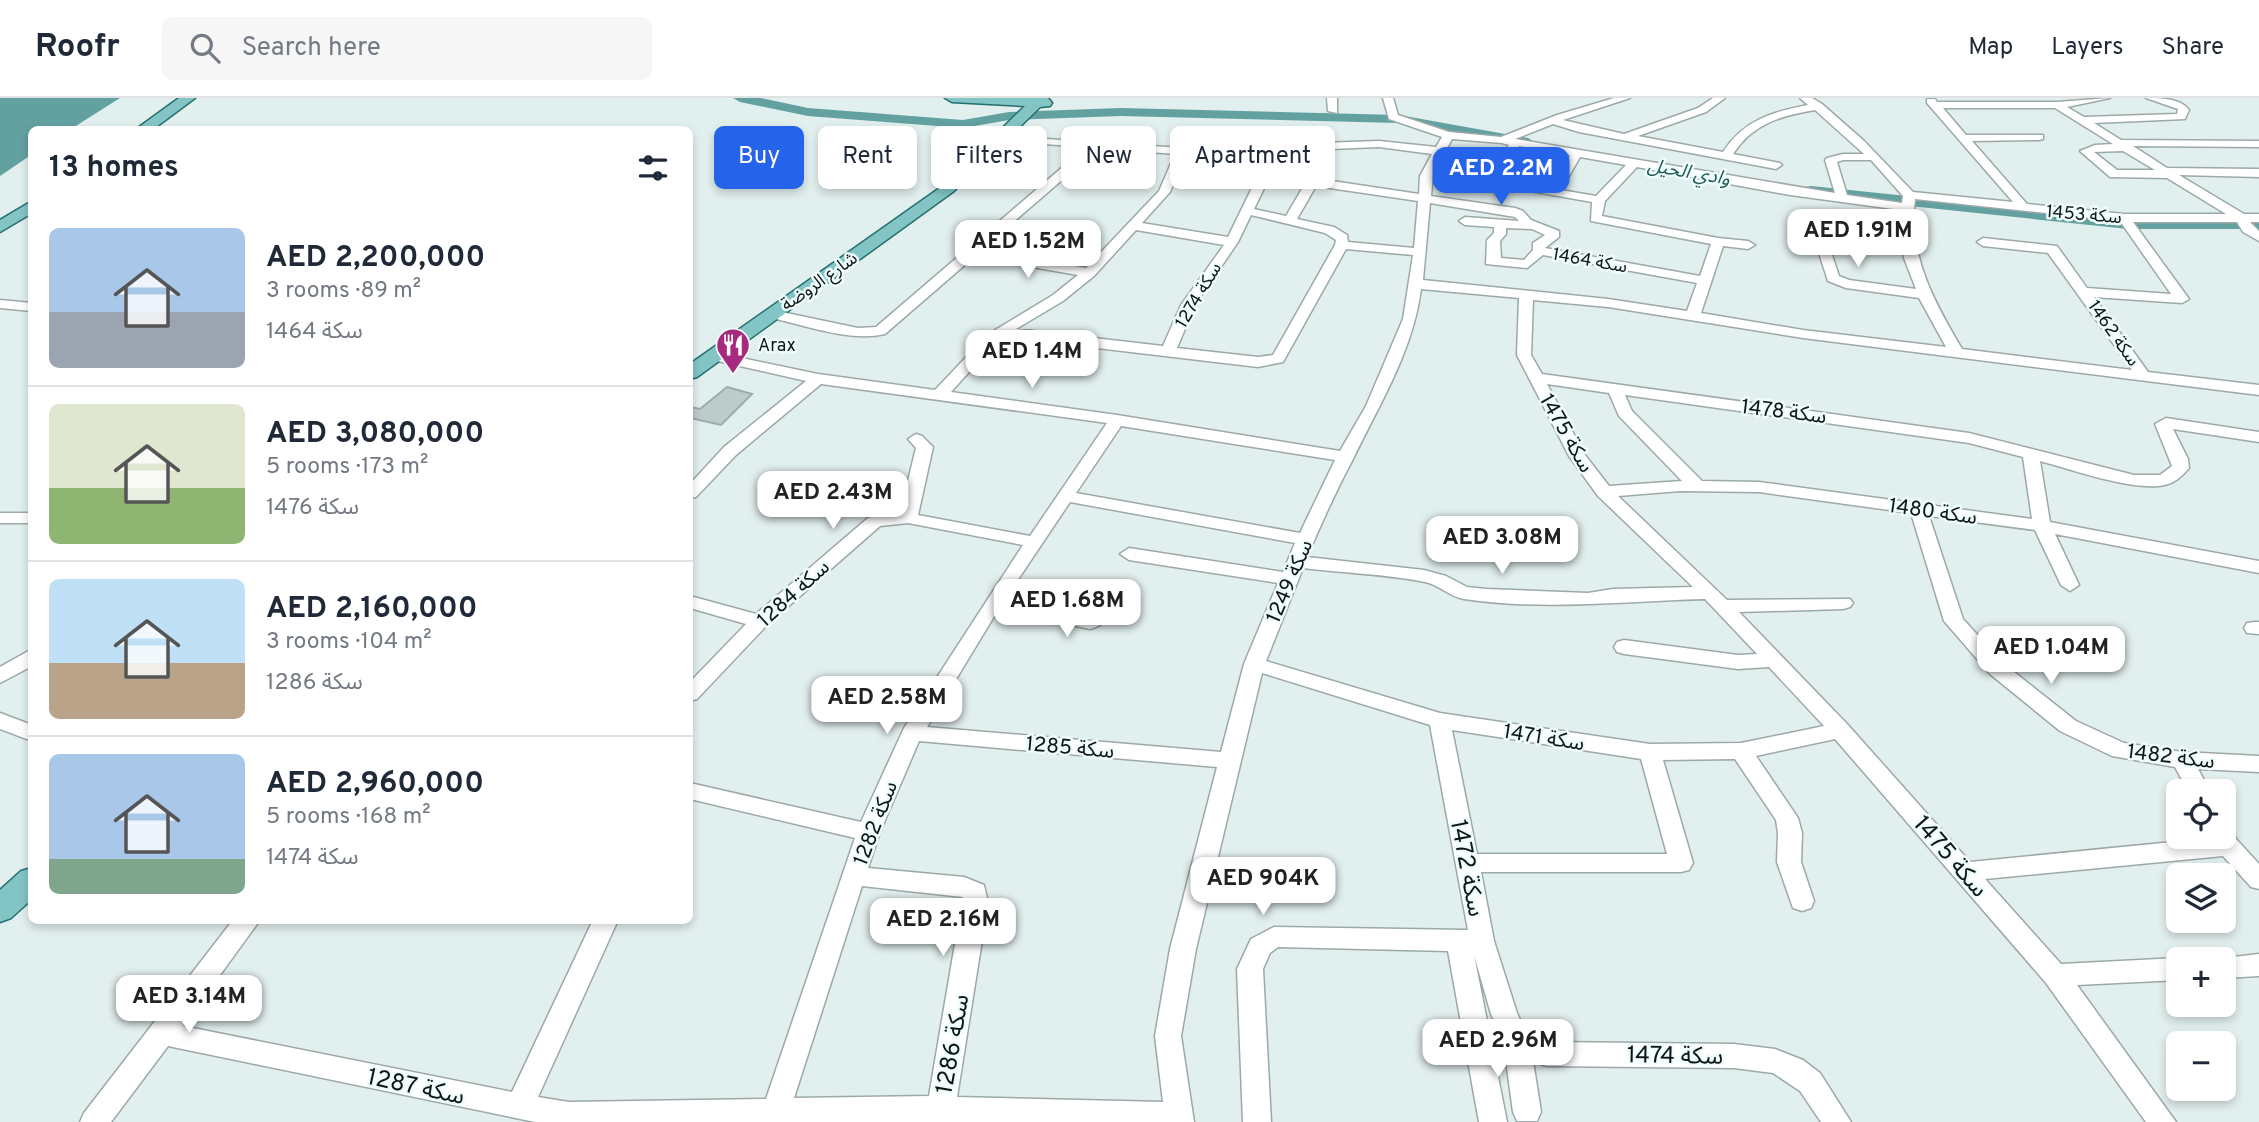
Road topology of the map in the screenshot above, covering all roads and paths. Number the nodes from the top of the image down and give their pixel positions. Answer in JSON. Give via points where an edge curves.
{"nodes":[{"id":1,"x":188,"y":98,"type":"edge"},
{"id":2,"x":952,"y":98,"type":"edge"},
{"id":3,"x":1332,"y":98,"type":"edge"},
{"id":4,"x":1388,"y":98,"type":"edge"},
{"id":5,"x":1625,"y":98,"type":"edge"},
{"id":6,"x":1720,"y":98,"type":"edge"},
{"id":7,"x":1805,"y":98,"type":"edge"},
{"id":8,"x":2105,"y":98,"type":"edge"},
{"id":9,"x":2151,"y":98,"type":"edge"},
{"id":10,"x":1932,"y":102,"type":"edge"},
{"id":11,"x":1033,"y":103,"type":"edge"},
{"id":12,"x":2057,"y":105,"type":"junction"},
{"id":13,"x":1818,"y":106,"type":"junction"},
{"id":14,"x":1332,"y":111,"type":"dead end"},
{"id":15,"x":1552,"y":120,"type":"junction"},
{"id":16,"x":2082,"y":120,"type":"junction"},
{"id":17,"x":148,"y":126,"type":"edge"},
{"id":18,"x":1017,"y":126,"type":"edge"},
{"id":19,"x":2039,"y":137,"type":"dead end"},
{"id":20,"x":1622,"y":138,"type":"junction"},
{"id":21,"x":1964,"y":138,"type":"junction"},
{"id":22,"x":1502,"y":140,"type":"junction"},
{"id":23,"x":1516,"y":142,"type":"junction"},
{"id":24,"x":1444,"y":143,"type":"junction"},
{"id":25,"x":2259,"y":144,"type":"edge"},
{"id":26,"x":1335,"y":145,"type":"edge"},
{"id":27,"x":2124,"y":145,"type":"junction"},
{"id":28,"x":1577,"y":153,"type":"junction"},
{"id":29,"x":1727,"y":154,"type":"junction"},
{"id":30,"x":1874,"y":157,"type":"junction"},
{"id":31,"x":1634,"y":164,"type":"junction"},
{"id":32,"x":1776,"y":165,"type":"dead end"},
{"id":33,"x":1429,"y":170,"type":"junction"},
{"id":34,"x":2167,"y":172,"type":"junction"},
{"id":35,"x":2259,"y":173,"type":"edge"},
{"id":36,"x":1061,"y":176,"type":"edge"},
{"id":37,"x":1170,"y":178,"type":"edge"},
{"id":38,"x":1490,"y":181,"type":"junction"},
{"id":39,"x":948,"y":189,"type":"edge"},
{"id":40,"x":1258,"y":189,"type":"edge"},
{"id":41,"x":1553,"y":192,"type":"junction"},
{"id":42,"x":1424,"y":198,"type":"junction"},
{"id":43,"x":1842,"y":198,"type":"junction"},
{"id":44,"x":1599,"y":200,"type":"junction"},
{"id":45,"x":1908,"y":201,"type":"junction"},
{"id":46,"x":2024,"y":208,"type":"junction"},
{"id":47,"x":28,"y":209,"type":"edge"},
{"id":48,"x":1248,"y":211,"type":"junction"},
{"id":49,"x":1813,"y":216,"type":"dead end"},
{"id":50,"x":2124,"y":218,"type":"junction"},
{"id":51,"x":2241,"y":218,"type":"junction"},
{"id":52,"x":2259,"y":218,"type":"edge"},
{"id":53,"x":1857,"y":219,"type":"dead end"},
{"id":54,"x":1290,"y":220,"type":"junction"},
{"id":55,"x":1465,"y":221,"type":"dead end"},
{"id":56,"x":1500,"y":223,"type":"junction"},
{"id":57,"x":1907,"y":225,"type":"junction"},
{"id":58,"x":1135,"y":226,"type":"junction"},
{"id":59,"x":1534,"y":226,"type":"junction"},
{"id":60,"x":0,"y":227,"type":"edge"},
{"id":61,"x":2259,"y":237,"type":"edge"},
{"id":62,"x":1232,"y":242,"type":"junction"},
{"id":63,"x":1718,"y":242,"type":"junction"},
{"id":64,"x":1983,"y":242,"type":"dead end"},
{"id":65,"x":1342,"y":245,"type":"junction"},
{"id":66,"x":1748,"y":245,"type":"dead end"},
{"id":67,"x":1540,"y":251,"type":"junction"},
{"id":68,"x":1420,"y":252,"type":"junction"},
{"id":69,"x":973,"y":253,"type":"junction"},
{"id":70,"x":1089,"y":273,"type":"junction"},
{"id":71,"x":1706,"y":281,"type":"junction"},
{"id":72,"x":1417,"y":284,"type":"junction"},
{"id":73,"x":2085,"y":292,"type":"junction"},
{"id":74,"x":1526,"y":294,"type":"junction"},
{"id":75,"x":1924,"y":295,"type":"junction"},
{"id":76,"x":0,"y":304,"type":"edge"},
{"id":77,"x":28,"y":307,"type":"edge"},
{"id":78,"x":0,"y":312,"type":"edge"},
{"id":79,"x":772,"y":314,"type":"junction"},
{"id":80,"x":28,"y":315,"type":"edge"},
{"id":81,"x":1692,"y":315,"type":"junction"},
{"id":82,"x":1001,"y":332,"type":"junction"},
{"id":83,"x":1168,"y":351,"type":"junction"},
{"id":84,"x":1956,"y":354,"type":"junction"},
{"id":85,"x":713,"y":356,"type":"junction"},
{"id":86,"x":693,"y":371,"type":"edge"},
{"id":87,"x":2143,"y":375,"type":"junction"},
{"id":88,"x":1536,"y":378,"type":"junction"},
{"id":89,"x":818,"y":379,"type":"junction"},
{"id":90,"x":1614,"y":387,"type":"junction"},
{"id":91,"x":2259,"y":390,"type":"edge"},
{"id":92,"x":938,"y":397,"type":"junction"},
{"id":93,"x":1117,"y":420,"type":"junction"},
{"id":94,"x":2259,"y":437,"type":"edge"},
{"id":95,"x":916,"y":439,"type":"dead end"},
{"id":96,"x":2031,"y":454,"type":"junction"},
{"id":97,"x":1345,"y":457,"type":"junction"},
{"id":98,"x":1697,"y":486,"type":"junction"},
{"id":99,"x":693,"y":490,"type":"edge"},
{"id":100,"x":1604,"y":492,"type":"junction"},
{"id":101,"x":1066,"y":496,"type":"junction"},
{"id":102,"x":1918,"y":509,"type":"junction"},
{"id":103,"x":28,"y":518,"type":"edge"},
{"id":104,"x":908,"y":518,"type":"junction"},
{"id":105,"x":0,"y":519,"type":"edge"},
{"id":106,"x":2042,"y":526,"type":"junction"},
{"id":107,"x":1306,"y":539,"type":"junction"},
{"id":108,"x":1034,"y":542,"type":"junction"},
{"id":109,"x":1129,"y":554,"type":"dead end"},
{"id":110,"x":1293,"y":570,"type":"junction"},
{"id":111,"x":2257,"y":570,"type":"edge"},
{"id":112,"x":2070,"y":585,"type":"dead end"},
{"id":113,"x":1108,"y":595,"type":"dead end"},
{"id":114,"x":1716,"y":600,"type":"junction"},
{"id":115,"x":693,"y":603,"type":"edge"},
{"id":116,"x":993,"y":603,"type":"junction"},
{"id":117,"x":1843,"y":603,"type":"dead end"},
{"id":118,"x":760,"y":621,"type":"junction"},
{"id":119,"x":1624,"y":647,"type":"dead end"},
{"id":120,"x":28,"y":658,"type":"edge"},
{"id":121,"x":1774,"y":660,"type":"junction"},
{"id":122,"x":1254,"y":664,"type":"junction"},
{"id":123,"x":4,"y":669,"type":"edge"},
{"id":124,"x":693,"y":691,"type":"edge"},
{"id":125,"x":1440,"y":719,"type":"junction"},
{"id":126,"x":0,"y":720,"type":"edge"},
{"id":127,"x":1840,"y":730,"type":"junction"},
{"id":128,"x":28,"y":732,"type":"edge"},
{"id":129,"x":912,"y":733,"type":"junction"},
{"id":130,"x":1741,"y":751,"type":"junction"},
{"id":131,"x":1650,"y":752,"type":"junction"},
{"id":132,"x":1228,"y":760,"type":"junction"},
{"id":133,"x":2182,"y":760,"type":"junction"},
{"id":134,"x":2259,"y":764,"type":"edge"},
{"id":135,"x":2192,"y":779,"type":"edge"},
{"id":136,"x":693,"y":792,"type":"edge"},
{"id":137,"x":868,"y":831,"type":"junction"},
{"id":138,"x":2166,"y":848,"type":"edge"},
{"id":139,"x":2233,"y":849,"type":"edge"},
{"id":140,"x":1467,"y":863,"type":"junction"},
{"id":141,"x":1964,"y":872,"type":"junction"},
{"id":142,"x":854,"y":876,"type":"junction"},
{"id":143,"x":2259,"y":880,"type":"edge"},
{"id":144,"x":28,"y":884,"type":"edge"},
{"id":145,"x":1802,"y":901,"type":"dead end"},
{"id":146,"x":0,"y":909,"type":"edge"},
{"id":147,"x":245,"y":924,"type":"edge"},
{"id":148,"x":604,"y":924,"type":"edge"},
{"id":149,"x":1470,"y":940,"type":"junction"},
{"id":150,"x":2259,"y":965,"type":"edge"},
{"id":151,"x":2236,"y":966,"type":"edge"},
{"id":152,"x":2166,"y":970,"type":"edge"},
{"id":153,"x":2055,"y":975,"type":"junction"},
{"id":154,"x":161,"y":1033,"type":"junction"},
{"id":155,"x":1516,"y":1039,"type":"junction"},
{"id":156,"x":519,"y":1107,"type":"junction"},
{"id":157,"x":941,"y":1110,"type":"junction"},
{"id":158,"x":776,"y":1111,"type":"junction"},
{"id":159,"x":1527,"y":1112,"type":"dead end"},
{"id":160,"x":1036,"y":1116,"type":"edge"},
{"id":161,"x":1179,"y":1119,"type":"edge"},
{"id":162,"x":94,"y":1122,"type":"edge"},
{"id":163,"x":1257,"y":1122,"type":"edge"},
{"id":164,"x":1493,"y":1122,"type":"edge"},
{"id":165,"x":1837,"y":1122,"type":"edge"},
{"id":166,"x":2162,"y":1122,"type":"edge"}],
"edges":[{"from":1,"to":17,"type":"main road"},
{"from":2,"to":11,"type":"main road"},
{"from":3,"to":14,"type":"street"},
{"from":4,"to":24,"type":"street","via":[[1393,117]]},
{"from":5,"to":15,"type":"street"},
{"from":6,"to":20,"type":"street","via":[[1702,110]]},
{"from":7,"to":13,"type":"street"},
{"from":8,"to":12,"type":"street"},
{"from":9,"to":16,"type":"street","via":[[2185,110],[2181,117]]},
{"from":10,"to":12,"type":"street"},
{"from":10,"to":21,"type":"street"},
{"from":11,"to":18,"type":"main road","name":"شارع الروضة"},
{"from":12,"to":16,"type":"street"},
{"from":13,"to":29,"type":"street","via":[[1757,120]]},
{"from":13,"to":30,"type":"street"},
{"from":15,"to":20,"type":"street"},
{"from":15,"to":22,"type":"street"},
{"from":16,"to":27,"type":"street"},
{"from":19,"to":21,"type":"street"},
{"from":20,"to":29,"type":"street"},
{"from":21,"to":46,"type":"street"},
{"from":22,"to":23,"type":"street","name":"سكة 1453"},
{"from":22,"to":24,"type":"street","name":"سكة 1453"},
{"from":23,"to":28,"type":"street","name":"سكة 1453"},
{"from":23,"to":38,"type":"street"},
{"from":24,"to":26,"type":"street"},
{"from":24,"to":33,"type":"street","name":"سكة 1249"},
{"from":25,"to":27,"type":"street"},
{"from":27,"to":34,"type":"street"},
{"from":27,"to":34,"type":"street","via":[[2086,151],[2115,174]]},
{"from":28,"to":31,"type":"street","name":"سكة 1453"},
{"from":28,"to":41,"type":"street"},
{"from":29,"to":32,"type":"street"},
{"from":30,"to":43,"type":"street","via":[[1831,160]]},
{"from":30,"to":45,"type":"street"},
{"from":31,"to":43,"type":"street","name":"سكة 1453"},
{"from":31,"to":44,"type":"street"},
{"from":33,"to":38,"type":"street"},
{"from":33,"to":42,"type":"street","name":"سكة 1249"},
{"from":34,"to":35,"type":"street"},
{"from":34,"to":51,"type":"street"},
{"from":36,"to":69,"type":"street"},
{"from":37,"to":58,"type":"street"},
{"from":38,"to":41,"type":"street"},
{"from":39,"to":79,"type":"main road","name":"شارع الروضة"},
{"from":40,"to":48,"type":"street","name":"سكة 1274"},
{"from":41,"to":44,"type":"street"},
{"from":42,"to":54,"type":"street","name":"سكة 1464","via":[[1312,182]]},
{"from":42,"to":59,"type":"street","name":"سكة 1464","via":[[1511,211]]},
{"from":42,"to":68,"type":"street","name":"سكة 1249"},
{"from":43,"to":45,"type":"street","name":"سكة 1453"},
{"from":44,"to":63,"type":"street","name":"سكة 1464","via":[[1595,218]]},
{"from":45,"to":46,"type":"street","name":"سكة 1453"},
{"from":45,"to":57,"type":"street"},
{"from":46,"to":50,"type":"street","name":"سكة 1453"},
{"from":47,"to":60,"type":"main road"},
{"from":48,"to":54,"type":"street"},
{"from":48,"to":62,"type":"street","name":"سكة 1274"},
{"from":49,"to":75,"type":"street","via":[[1833,278],[1846,284]]},
{"from":50,"to":51,"type":"street","name":"سكة 1453"},
{"from":50,"to":73,"type":"street","name":"سكة 1462","via":[[2182,299]]},
{"from":51,"to":52,"type":"street","name":"سكة 1453"},
{"from":51,"to":61,"type":"street"},
{"from":53,"to":57,"type":"street"},
{"from":54,"to":65,"type":"street","via":[[1338,233]]},
{"from":55,"to":56,"type":"street"},
{"from":56,"to":59,"type":"street"},
{"from":56,"to":67,"type":"street","via":[[1500,234],[1493,240],[1493,261],[1527,264]]},
{"from":57,"to":75,"type":"street","via":[[1905,237]]},
{"from":58,"to":62,"type":"street","name":"سكة 1274"},
{"from":58,"to":70,"type":"street"},
{"from":59,"to":67,"type":"street","name":"سكة 1464","via":[[1554,234],[1538,246]]},
{"from":62,"to":83,"type":"street","name":"سكة 1274","via":[[1188,305]]},
{"from":63,"to":66,"type":"street","name":"سكة 1464"},
{"from":63,"to":71,"type":"street"},
{"from":64,"to":73,"type":"street","name":"سكة 1462","via":[[2052,249]]},
{"from":65,"to":68,"type":"street"},
{"from":65,"to":83,"type":"street","via":[[1278,359],[1258,362]]},
{"from":67,"to":71,"type":"street","name":"سكة 1464"},
{"from":68,"to":72,"type":"street","name":"سكة 1249"},
{"from":69,"to":70,"type":"street"},
{"from":69,"to":79,"type":"street","via":[[874,333]]},
{"from":70,"to":82,"type":"street","via":[[1058,298]]},
{"from":71,"to":81,"type":"street"},
{"from":72,"to":74,"type":"street"},
{"from":72,"to":97,"type":"street","name":"سكة 1249","via":[[1409,319],[1380,393]]},
{"from":73,"to":87,"type":"street","name":"سكة 1462"},
{"from":74,"to":81,"type":"street"},
{"from":74,"to":88,"type":"street","name":"سكة 1475","via":[[1524,355]]},
{"from":75,"to":84,"type":"street"},
{"from":76,"to":77,"type":"street"},
{"from":78,"to":80,"type":"street"},
{"from":79,"to":85,"type":"main road","name":"شارع الروضة"},
{"from":81,"to":84,"type":"street"},
{"from":82,"to":83,"type":"street"},
{"from":82,"to":92,"type":"street"},
{"from":84,"to":87,"type":"street"},
{"from":85,"to":86,"type":"main road","name":"شارع الروضة"},
{"from":85,"to":89,"type":"street"},
{"from":87,"to":91,"type":"street"},
{"from":88,"to":90,"type":"street","name":"سكة 1478"},
{"from":88,"to":100,"type":"street","name":"سكة 1475","via":[[1577,457]]},
{"from":89,"to":92,"type":"street"},
{"from":89,"to":99,"type":"street","via":[[730,452]]},
{"from":90,"to":96,"type":"street","name":"سكة 1478","via":[[1969,438]]},
{"from":90,"to":98,"type":"street","via":[[1625,413]]},
{"from":92,"to":93,"type":"street"},
{"from":93,"to":97,"type":"street"},
{"from":93,"to":101,"type":"street","name":"سكة 1282"},
{"from":94,"to":96,"type":"street","name":"سكة 1478","via":[[2163,424],[2181,468],[2164,480],[2134,480]]},
{"from":95,"to":104,"type":"street","via":[[925,447]]},
{"from":96,"to":106,"type":"street"},
{"from":97,"to":107,"type":"street","name":"سكة 1249"},
{"from":98,"to":100,"type":"street","name":"سكة 1480"},
{"from":98,"to":102,"type":"street","name":"سكة 1480","via":[[1759,487]]},
{"from":100,"to":114,"type":"street","name":"سكة 1475"},
{"from":101,"to":107,"type":"street"},
{"from":101,"to":108,"type":"street","name":"سكة 1282"},
{"from":102,"to":106,"type":"street","name":"سكة 1480"},
{"from":102,"to":133,"type":"street","name":"سكة 1482","via":[[1954,621],[1997,668],[2068,726],[2120,750]]},
{"from":103,"to":105,"type":"street"},
{"from":104,"to":108,"type":"street","name":"سكة 1284"},
{"from":104,"to":118,"type":"street","name":"سكة 1284","via":[[874,522]]},
{"from":106,"to":111,"type":"street","name":"سكة 1480"},
{"from":106,"to":112,"type":"street"},
{"from":107,"to":110,"type":"street","name":"سكة 1249"},
{"from":108,"to":116,"type":"street","name":"سكة 1282"},
{"from":109,"to":110,"type":"street"},
{"from":110,"to":114,"type":"street","via":[[1424,576],[1475,594]]},
{"from":110,"to":122,"type":"street","name":"سكة 1249"},
{"from":113,"to":116,"type":"street","via":[[1097,619],[1090,623]]},
{"from":114,"to":117,"type":"street"},
{"from":114,"to":121,"type":"street","name":"سكة 1475"},
{"from":115,"to":118,"type":"street"},
{"from":116,"to":129,"type":"street","name":"سكة 1282"},
{"from":118,"to":124,"type":"street","name":"سكة 1284"},
{"from":119,"to":121,"type":"street","via":[[1738,662]]},
{"from":120,"to":123,"type":"street"},
{"from":121,"to":127,"type":"street","name":"سكة 1475"},
{"from":122,"to":125,"type":"street","name":"سكة 1471"},
{"from":122,"to":132,"type":"street","name":"سكة 1249"},
{"from":125,"to":131,"type":"street","name":"سكة 1471"},
{"from":125,"to":140,"type":"street","name":"سكة 1472"},
{"from":126,"to":128,"type":"street"},
{"from":127,"to":130,"type":"street","name":"سكة 1471"},
{"from":127,"to":141,"type":"street","name":"سكة 1475"},
{"from":129,"to":132,"type":"street","name":"سكة 1285"},
{"from":129,"to":137,"type":"street","name":"سكة 1282"},
{"from":130,"to":131,"type":"street","name":"سكة 1471"},
{"from":130,"to":145,"type":"street","via":[[1787,818],[1789,862]]},
{"from":131,"to":140,"type":"street","via":[[1681,863]]},
{"from":132,"to":161,"type":"street","name":"سكة 1249","via":[[1183,949],[1168,1036]]},
{"from":133,"to":134,"type":"street","name":"سكة 1482"},
{"from":133,"to":135,"type":"street"},
{"from":136,"to":137,"type":"street"},
{"from":137,"to":142,"type":"street","name":"سكة 1282"},
{"from":138,"to":141,"type":"street"},
{"from":139,"to":143,"type":"street"},
{"from":140,"to":149,"type":"street","name":"سكة 1472"},
{"from":141,"to":153,"type":"street","name":"سكة 1475"},
{"from":142,"to":157,"type":"street","name":"سكة 1286","via":[[964,887],[975,892]]},
{"from":142,"to":158,"type":"street","name":"سكة 1282"},
{"from":144,"to":146,"type":"main road"},
{"from":147,"to":154,"type":"street"},
{"from":148,"to":156,"type":"street"},
{"from":149,"to":155,"type":"street","name":"سكة 1472"},
{"from":149,"to":163,"type":"street","via":[[1274,937],[1261,946],[1250,969]]},
{"from":149,"to":164,"type":"street"},
{"from":150,"to":151,"type":"street"},
{"from":152,"to":153,"type":"street"},
{"from":153,"to":166,"type":"street","name":"سكة 1475"},
{"from":154,"to":156,"type":"street","name":"سكة 1287"},
{"from":154,"to":162,"type":"street"},
{"from":155,"to":159,"type":"street"},
{"from":155,"to":165,"type":"street","name":"سكة 1474","via":[[1546,1054],[1734,1056],[1775,1061],[1810,1082]]},
{"from":156,"to":158,"type":"street","name":"سكة 1287","via":[[569,1115]]},
{"from":157,"to":158,"type":"street","name":"سكة 1287"},
{"from":157,"to":160,"type":"street","name":"سكة 1287"},
{"from":160,"to":161,"type":"street","name":"سكة 1287"}]}
